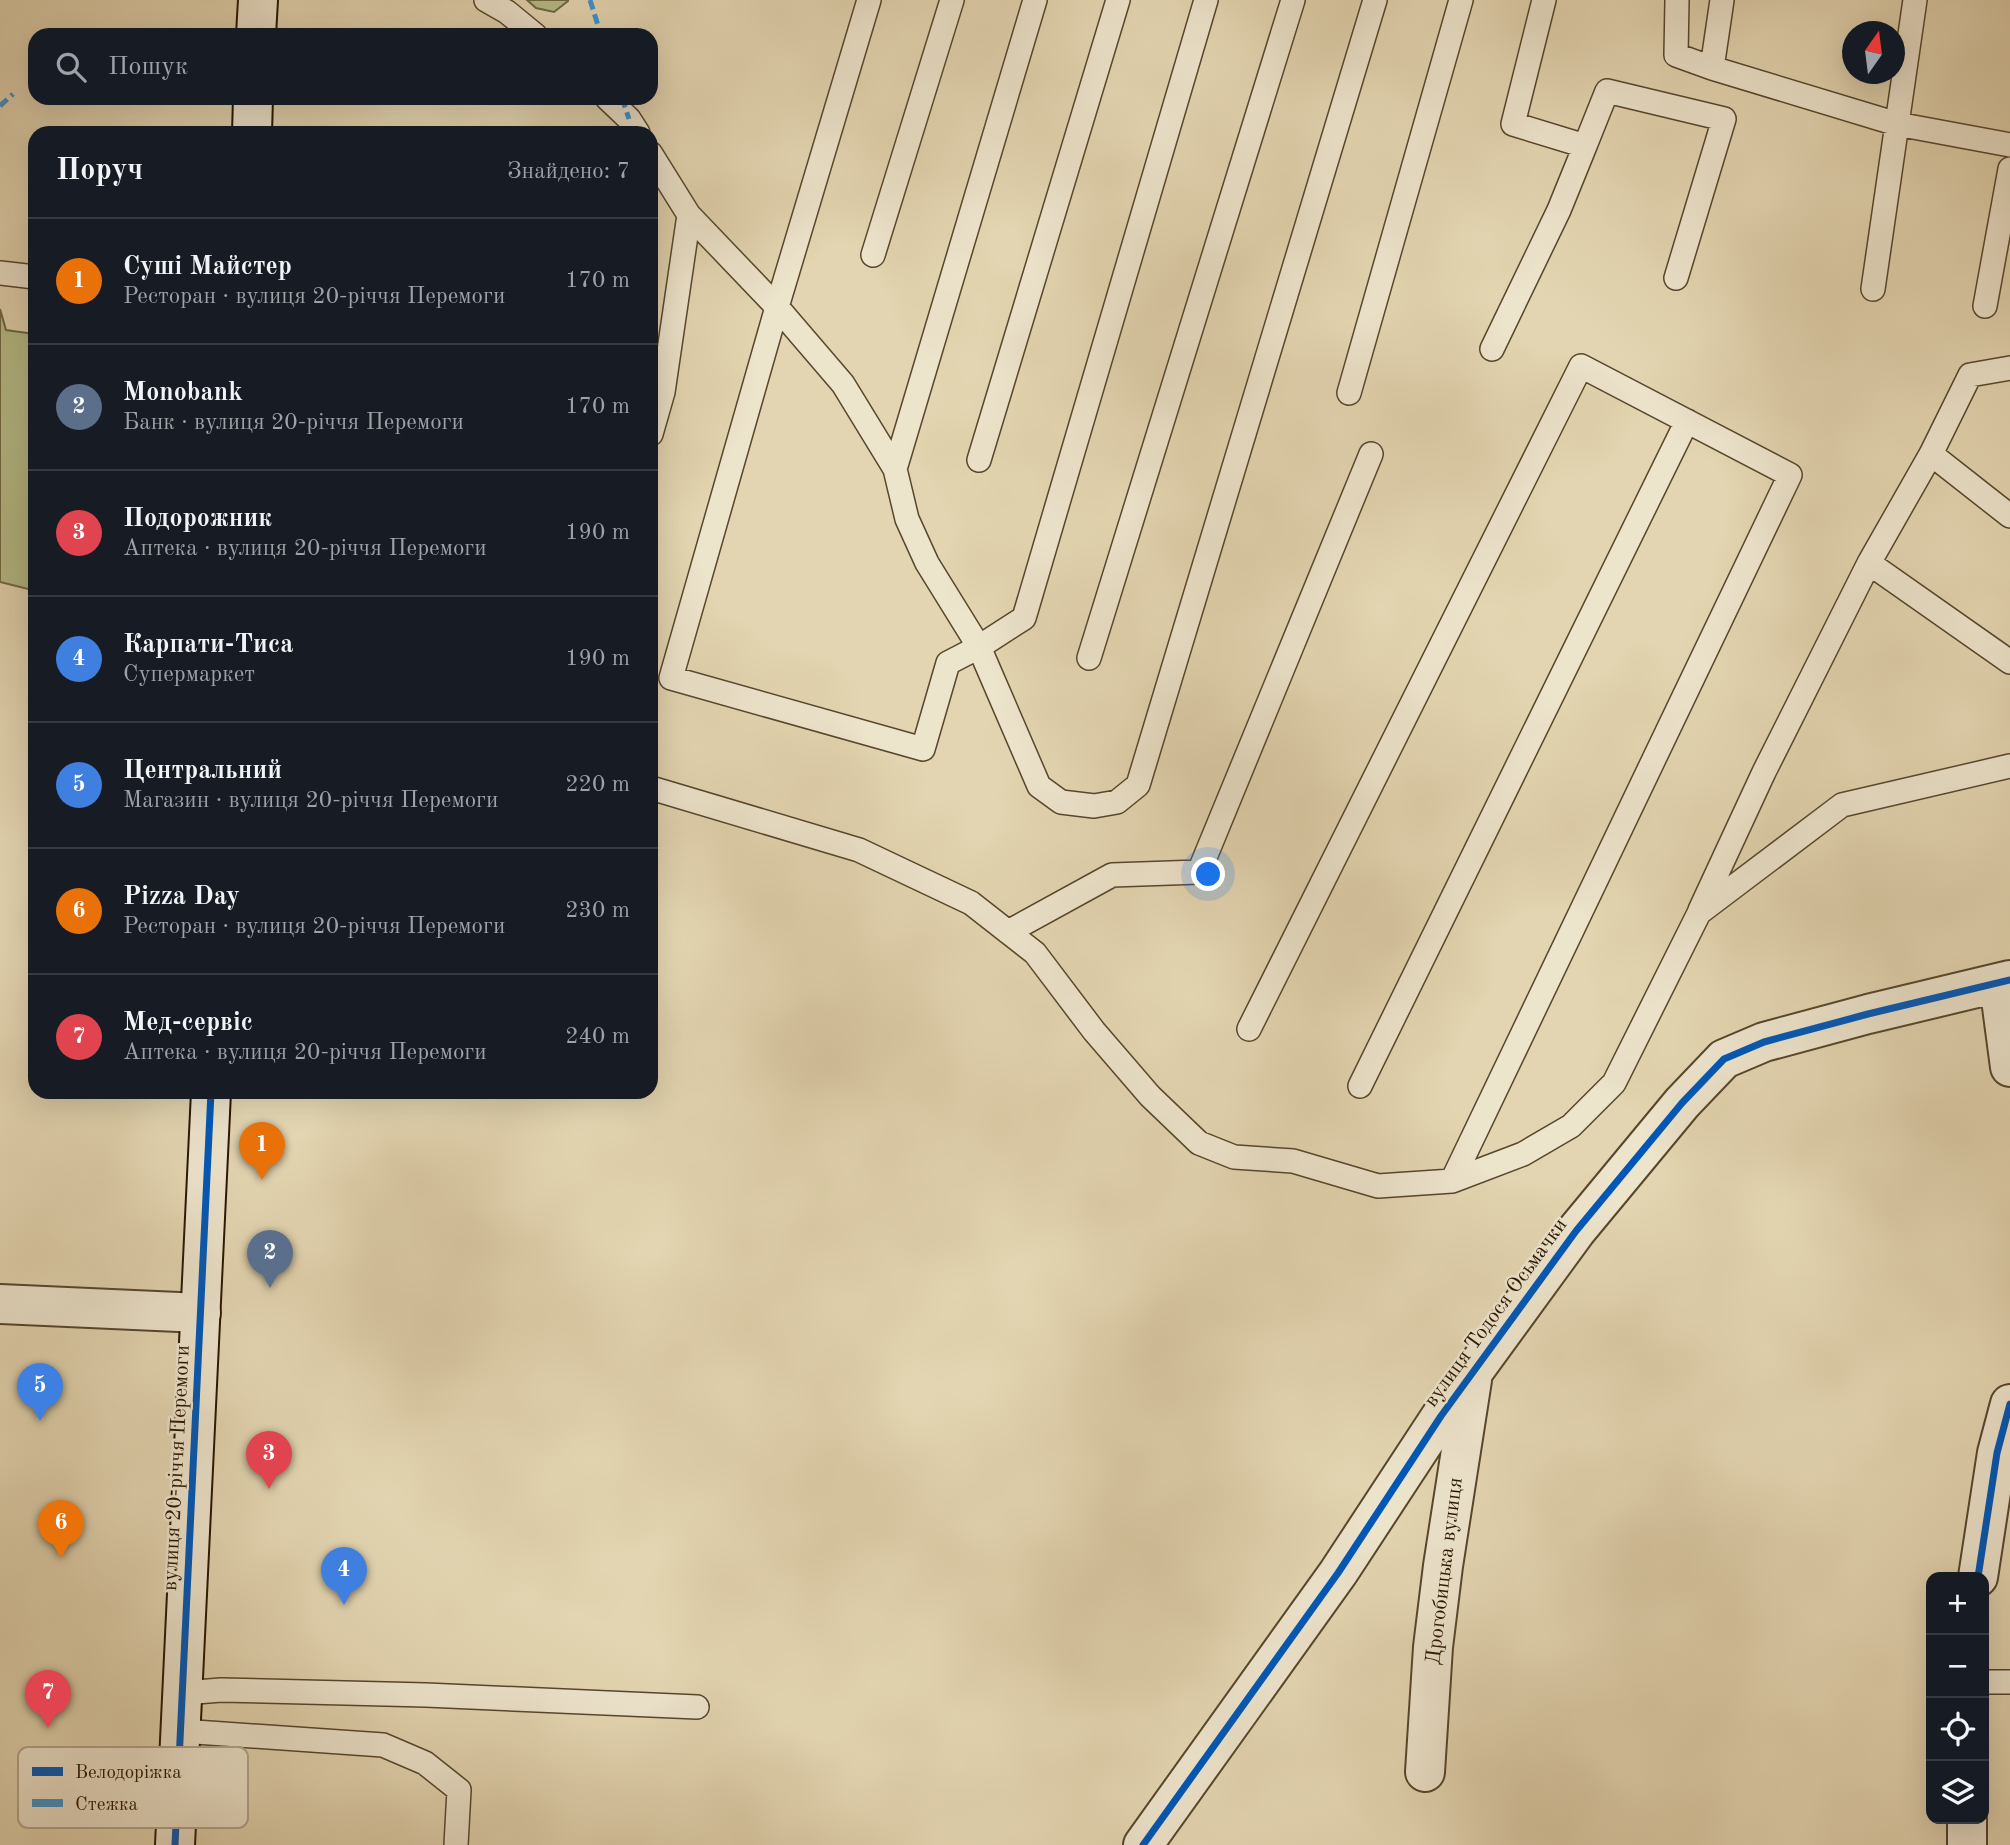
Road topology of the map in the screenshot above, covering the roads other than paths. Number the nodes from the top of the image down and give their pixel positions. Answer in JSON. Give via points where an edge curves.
{"nodes":[{"id":1,"x":258,"y":0,"type":"edge"},
{"id":2,"x":486,"y":0,"type":"edge"},
{"id":3,"x":869,"y":0,"type":"edge"},
{"id":4,"x":952,"y":0,"type":"edge"},
{"id":5,"x":1035,"y":0,"type":"edge"},
{"id":6,"x":1118,"y":0,"type":"edge"},
{"id":7,"x":1206,"y":0,"type":"edge"},
{"id":8,"x":1293,"y":0,"type":"edge"},
{"id":9,"x":1374,"y":0,"type":"edge"},
{"id":10,"x":1461,"y":0,"type":"edge"},
{"id":11,"x":1545,"y":0,"type":"edge"},
{"id":12,"x":1677,"y":0,"type":"edge"},
{"id":13,"x":1722,"y":0,"type":"edge"},
{"id":14,"x":1915,"y":0,"type":"edge"},
{"id":15,"x":256,"y":28,"type":"edge"},
{"id":16,"x":527,"y":28,"type":"edge"},
{"id":17,"x":1713,"y":68,"type":"junction"},
{"id":18,"x":253,"y":105,"type":"edge"},
{"id":19,"x":614,"y":105,"type":"edge"},
{"id":20,"x":1897,"y":124,"type":"junction"},
{"id":21,"x":252,"y":126,"type":"edge"},
{"id":22,"x":634,"y":126,"type":"edge"},
{"id":23,"x":2010,"y":145,"type":"edge"},
{"id":24,"x":1585,"y":146,"type":"junction"},
{"id":25,"x":658,"y":165,"type":"edge"},
{"id":26,"x":2010,"y":169,"type":"edge"},
{"id":27,"x":689,"y":215,"type":"junction"},
{"id":28,"x":873,"y":255,"type":"dead end"},
{"id":29,"x":0,"y":273,"type":"edge"},
{"id":30,"x":28,"y":276,"type":"edge"},
{"id":31,"x":1676,"y":278,"type":"dead end"},
{"id":32,"x":1873,"y":289,"type":"dead end"},
{"id":33,"x":1985,"y":306,"type":"dead end"},
{"id":34,"x":777,"y":307,"type":"junction"},
{"id":35,"x":1492,"y":349,"type":"dead end"},
{"id":36,"x":2010,"y":368,"type":"edge"},
{"id":37,"x":1349,"y":393,"type":"dead end"},
{"id":38,"x":658,"y":410,"type":"edge"},
{"id":39,"x":1687,"y":421,"type":"junction"},
{"id":40,"x":1371,"y":454,"type":"dead end"},
{"id":41,"x":1931,"y":454,"type":"junction"},
{"id":42,"x":979,"y":460,"type":"dead end"},
{"id":43,"x":895,"y":469,"type":"junction"},
{"id":44,"x":2010,"y":516,"type":"edge"},
{"id":45,"x":1869,"y":564,"type":"junction"},
{"id":46,"x":979,"y":647,"type":"junction"},
{"id":47,"x":1089,"y":658,"type":"dead end"},
{"id":48,"x":2010,"y":662,"type":"edge"},
{"id":49,"x":2010,"y":766,"type":"edge"},
{"id":50,"x":658,"y":790,"type":"edge"},
{"id":51,"x":1699,"y":913,"type":"junction"},
{"id":52,"x":1008,"y":932,"type":"junction"},
{"id":53,"x":2006,"y":980,"type":"edge"},
{"id":54,"x":1249,"y":1029,"type":"dead end"},
{"id":55,"x":2010,"y":1067,"type":"edge"},
{"id":56,"x":1360,"y":1086,"type":"dead end"},
{"id":57,"x":211,"y":1099,"type":"edge"},
{"id":58,"x":1452,"y":1181,"type":"junction"},
{"id":59,"x":0,"y":1304,"type":"edge"},
{"id":60,"x":201,"y":1313,"type":"junction"},
{"id":61,"x":1474,"y":1371,"type":"junction"},
{"id":62,"x":2010,"y":1404,"type":"edge"},
{"id":63,"x":1979,"y":1572,"type":"edge"},
{"id":64,"x":1989,"y":1682,"type":"edge"},
{"id":65,"x":2010,"y":1682,"type":"edge"},
{"id":66,"x":184,"y":1693,"type":"junction"},
{"id":67,"x":697,"y":1707,"type":"dead end"},
{"id":68,"x":181,"y":1731,"type":"junction"},
{"id":69,"x":180,"y":1747,"type":"edge"},
{"id":70,"x":1425,"y":1772,"type":"dead end"},
{"id":71,"x":1967,"y":1824,"type":"edge"},
{"id":72,"x":456,"y":1845,"type":"edge"},
{"id":73,"x":1143,"y":1845,"type":"edge"},
{"id":74,"x":1967,"y":1845,"type":"edge"}],
"edges":[{"from":1,"to":15,"type":"street"},
{"from":2,"to":16,"type":"lane"},
{"from":3,"to":34,"type":"lane"},
{"from":4,"to":28,"type":"lane"},
{"from":5,"to":43,"type":"lane"},
{"from":6,"to":42,"type":"lane"},
{"from":7,"to":46,"type":"lane","via":[[1024,618]]},
{"from":8,"to":47,"type":"lane"},
{"from":9,"to":46,"type":"lane","via":[[1138,785],[1117,802],[1094,806],[1061,802],[1039,786]]},
{"from":10,"to":37,"type":"lane"},
{"from":11,"to":24,"type":"lane","via":[[1513,124]]},
{"from":12,"to":17,"type":"lane","via":[[1676,55]]},
{"from":13,"to":17,"type":"lane"},
{"from":14,"to":20,"type":"lane"},
{"from":17,"to":20,"type":"lane"},
{"from":18,"to":21,"type":"street"},
{"from":19,"to":22,"type":"lane"},
{"from":20,"to":23,"type":"lane"},
{"from":20,"to":32,"type":"lane"},
{"from":24,"to":31,"type":"lane","via":[[1607,92],[1724,119]]},
{"from":24,"to":35,"type":"lane"},
{"from":25,"to":27,"type":"lane"},
{"from":26,"to":33,"type":"lane"},
{"from":27,"to":34,"type":"lane"},
{"from":27,"to":38,"type":"lane"},
{"from":29,"to":30,"type":"lane"},
{"from":34,"to":43,"type":"lane","via":[[843,384]]},
{"from":34,"to":46,"type":"lane","via":[[671,678],[923,749],[948,663]]},
{"from":36,"to":41,"type":"lane","via":[[1970,375]]},
{"from":39,"to":54,"type":"lane","via":[[1581,366]]},
{"from":39,"to":56,"type":"lane"},
{"from":39,"to":58,"type":"lane","via":[[1790,475]]},
{"from":40,"to":52,"type":"lane","via":[[1199,872],[1112,875]]},
{"from":41,"to":44,"type":"lane"},
{"from":41,"to":45,"type":"lane"},
{"from":43,"to":46,"type":"lane","via":[[907,519],[927,563]]},
{"from":45,"to":48,"type":"lane"},
{"from":45,"to":51,"type":"lane"},
{"from":49,"to":51,"type":"lane","via":[[1842,805]]},
{"from":50,"to":52,"type":"lane","via":[[859,850],[971,903]]},
{"from":51,"to":58,"type":"lane","via":[[1614,1083],[1571,1126],[1523,1154]]},
{"from":52,"to":58,"type":"lane","via":[[1035,953],[1150,1096],[1199,1143],[1234,1157],[1293,1161],[1378,1186]]},
{"from":53,"to":55,"type":"street"},
{"from":53,"to":61,"type":"street","name":"вулиця Тодося Осьмачки","via":[[1764,1042],[1724,1059],[1576,1231]]},
{"from":57,"to":60,"type":"street","name":"вулиця 20-річчя Перемоги"},
{"from":59,"to":60,"type":"street"},
{"from":60,"to":66,"type":"street","name":"вулиця 20-річчя Перемоги"},
{"from":61,"to":70,"type":"street","name":"Дрогобицька вулиця","via":[[1434,1634]]},
{"from":61,"to":73,"type":"street","name":"вулиця Тодося Осьмачки","via":[[1338,1573]]},
{"from":62,"to":63,"type":"street","via":[[1997,1453]]},
{"from":64,"to":65,"type":"lane"},
{"from":66,"to":67,"type":"lane","via":[[344,1693]]},
{"from":66,"to":68,"type":"street","name":"вулиця 20-річчя Перемоги"},
{"from":68,"to":69,"type":"street","name":"вулиця 20-річчя Перемоги"},
{"from":68,"to":72,"type":"lane","via":[[383,1745],[425,1763],[459,1790]]},
{"from":71,"to":74,"type":"street"}]}
